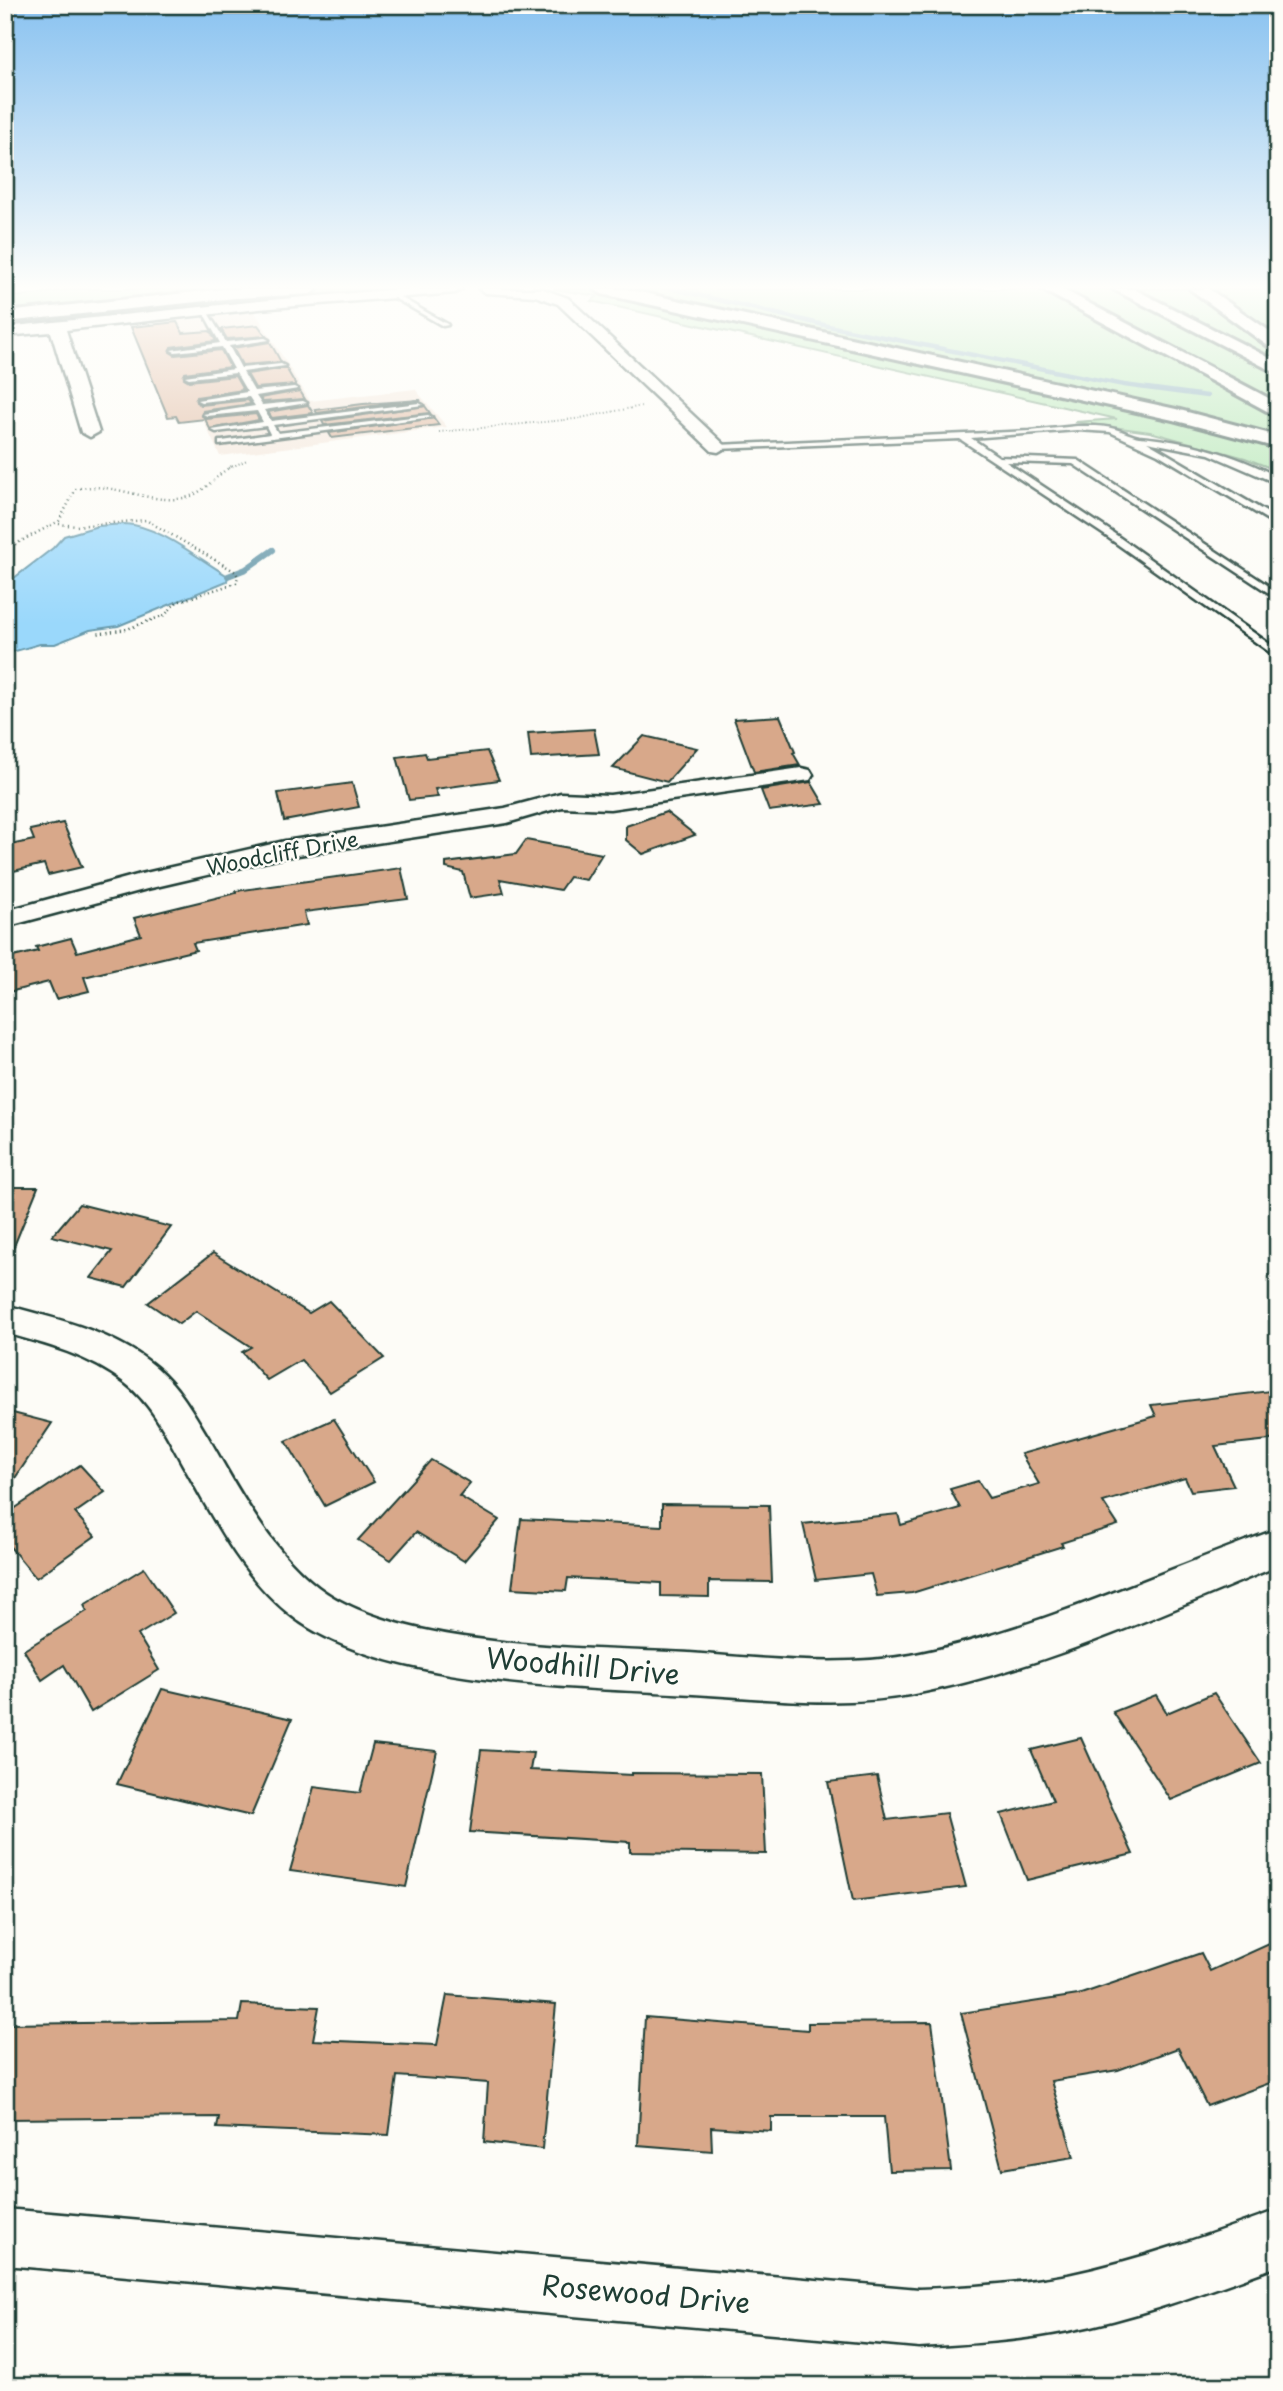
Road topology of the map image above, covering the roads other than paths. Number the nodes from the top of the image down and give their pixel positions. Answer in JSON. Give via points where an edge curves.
{"nodes":[{"id":1,"x":80,"y":401,"type":"edge"},
{"id":2,"x":256,"y":401,"type":"edge"},
{"id":3,"x":668,"y":401,"type":"edge"},
{"id":4,"x":1109,"y":401,"type":"edge"},
{"id":5,"x":1258,"y":401,"type":"edge"},
{"id":6,"x":303,"y":403,"type":"dead end"},
{"id":7,"x":419,"y":405,"type":"dead end"},
{"id":8,"x":322,"y":406,"type":"dead end"},
{"id":9,"x":260,"y":408,"type":"junction"},
{"id":10,"x":1278,"y":411,"type":"edge"},
{"id":11,"x":207,"y":414,"type":"dead end"},
{"id":12,"x":328,"y":416,"type":"junction"},
{"id":13,"x":428,"y":417,"type":"dead end"},
{"id":14,"x":268,"y":424,"type":"junction"},
{"id":15,"x":336,"y":429,"type":"junction"},
{"id":16,"x":216,"y":430,"type":"dead end"},
{"id":17,"x":90,"y":432,"type":"dead end"},
{"id":18,"x":275,"y":436,"type":"junction"},
{"id":19,"x":962,"y":436,"type":"junction"},
{"id":20,"x":1135,"y":439,"type":"junction"},
{"id":21,"x":1278,"y":442,"type":"edge"},
{"id":22,"x":222,"y":443,"type":"dead end"},
{"id":23,"x":718,"y":447,"type":"joint"},
{"id":24,"x":999,"y":459,"type":"junction"},
{"id":25,"x":1278,"y":481,"type":"edge"},
{"id":26,"x":1278,"y":523,"type":"edge"},
{"id":27,"x":1278,"y":596,"type":"edge"},
{"id":28,"x":1278,"y":655,"type":"edge"},
{"id":29,"x":801,"y":775,"type":"dead end"},
{"id":30,"x":5,"y":919,"type":"edge"},
{"id":31,"x":5,"y":1319,"type":"edge"},
{"id":32,"x":1278,"y":1547,"type":"edge"},
{"id":33,"x":5,"y":2236,"type":"edge"},
{"id":34,"x":1278,"y":2238,"type":"edge"}],
"edges":[{"from":1,"to":17,"type":"street"},
{"from":2,"to":9,"type":"lane"},
{"from":3,"to":23,"type":"street"},
{"from":4,"to":21,"type":"main road"},
{"from":5,"to":10,"type":"main road"},
{"from":6,"to":9,"type":"lane"},
{"from":7,"to":12,"type":"lane"},
{"from":8,"to":12,"type":"lane"},
{"from":9,"to":11,"type":"lane"},
{"from":9,"to":14,"type":"lane"},
{"from":12,"to":14,"type":"lane"},
{"from":12,"to":15,"type":"lane"},
{"from":13,"to":15,"type":"lane"},
{"from":14,"to":16,"type":"lane"},
{"from":14,"to":18,"type":"lane"},
{"from":15,"to":18,"type":"lane"},
{"from":18,"to":22,"type":"lane"},
{"from":19,"to":20,"type":"lane","via":[[1077,428],[1111,430]]},
{"from":19,"to":23,"type":"lane"},
{"from":19,"to":24,"type":"lane"},
{"from":20,"to":25,"type":"lane","via":[[1173,441],[1209,451],[1248,464]]},
{"from":20,"to":26,"type":"lane"},
{"from":24,"to":27,"type":"lane","via":[[1076,462]]},
{"from":24,"to":28,"type":"lane"},
{"from":29,"to":30,"type":"street","name":"Woodcliff Drive","via":[[610,802],[561,800],[507,815],[237,858]]},
{"from":31,"to":32,"type":"street","name":"Woodhill Drive","via":[[49,1331],[139,1374],[174,1413],[248,1542],[305,1602],[344,1625],[440,1651],[587,1667],[853,1683],[891,1679],[1045,1639]]},
{"from":33,"to":34,"type":"street","name":"Rosewood Drive","via":[[919,2318],[993,2315],[1069,2303],[1154,2281]]}]}
